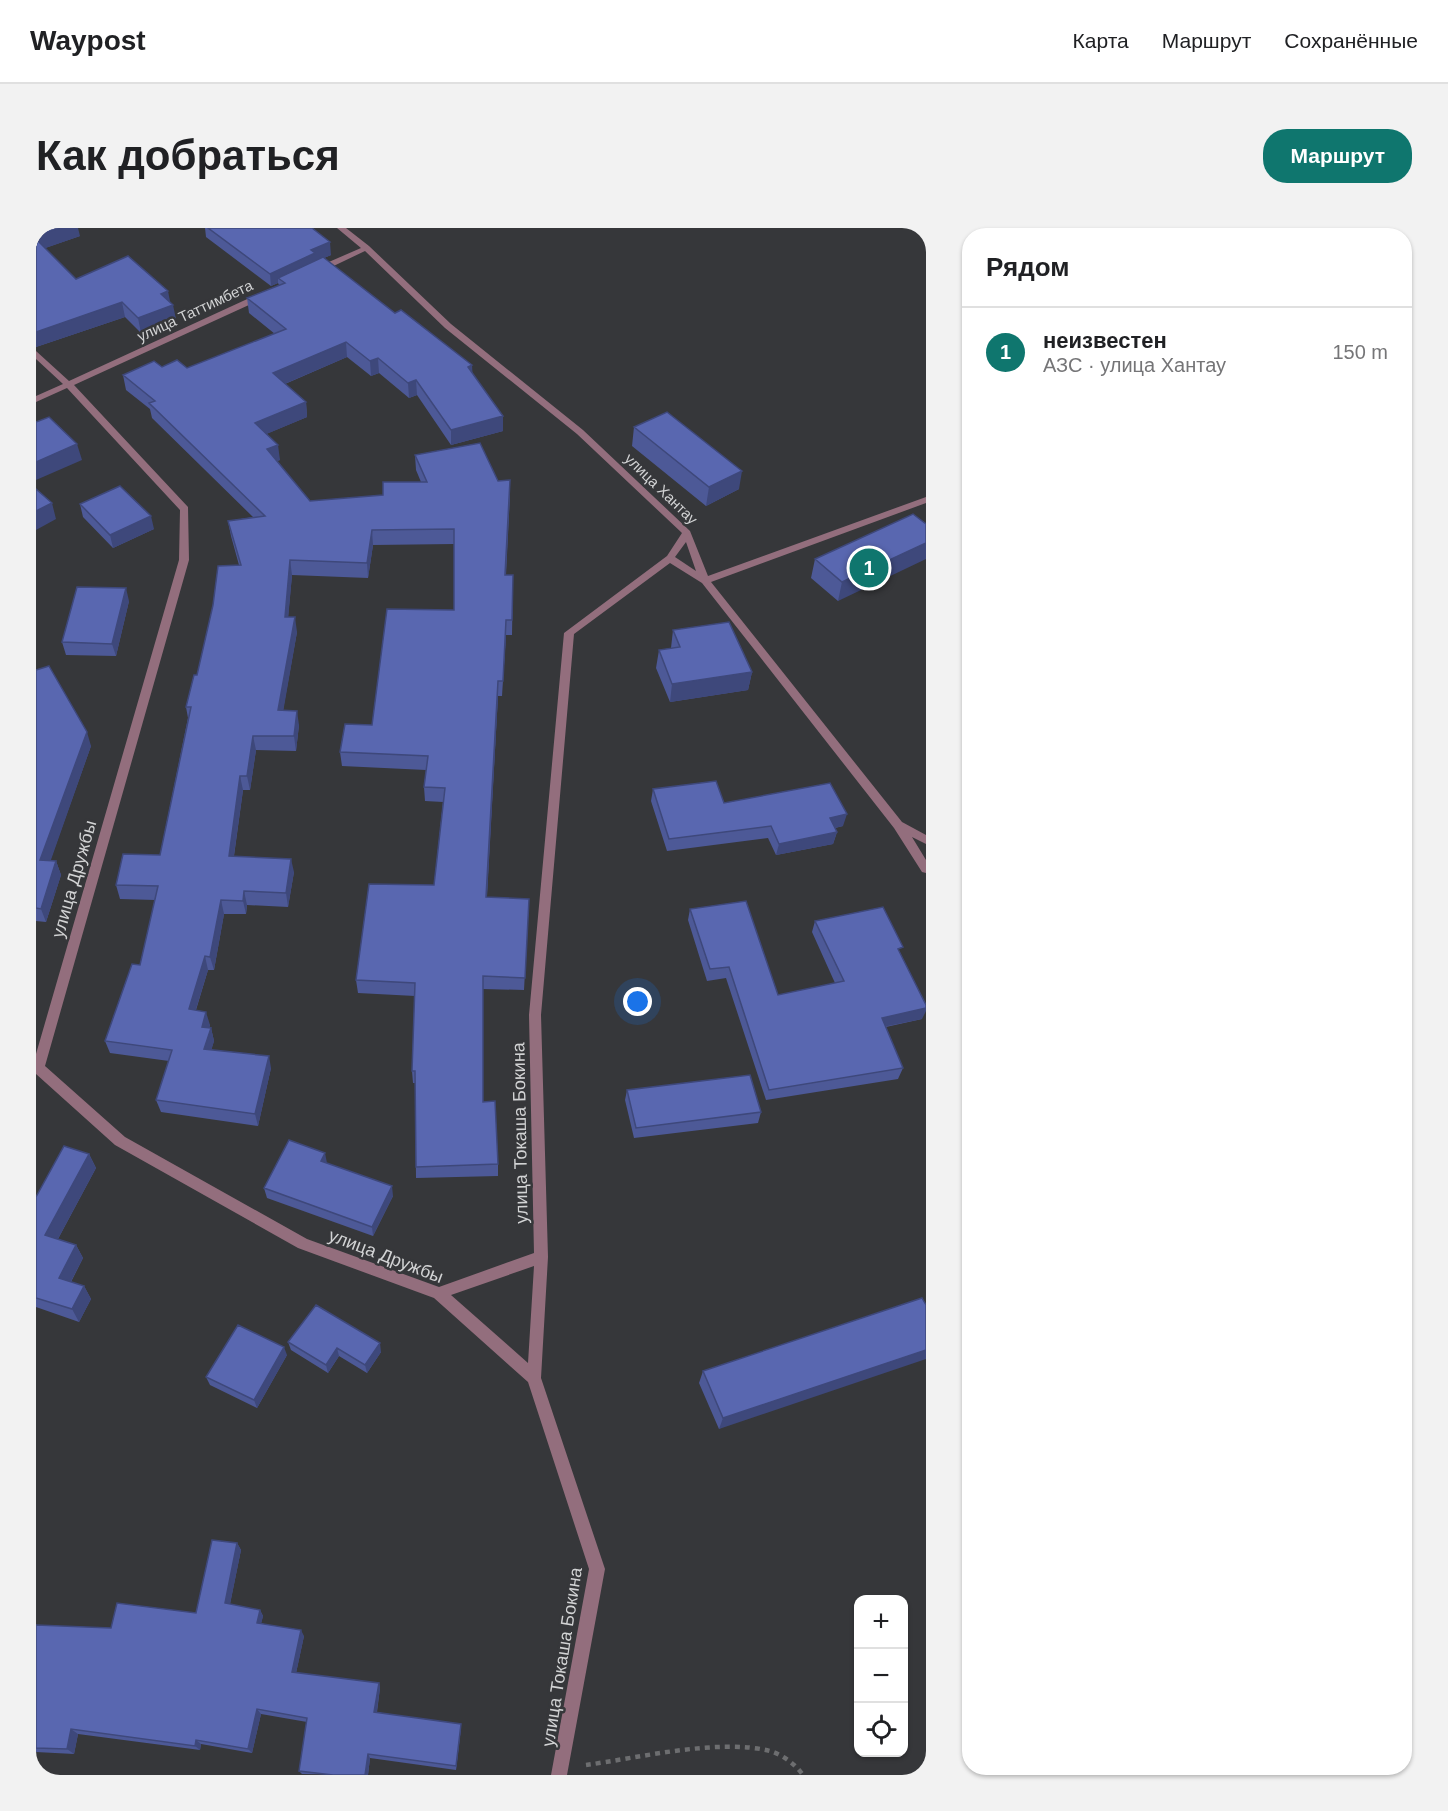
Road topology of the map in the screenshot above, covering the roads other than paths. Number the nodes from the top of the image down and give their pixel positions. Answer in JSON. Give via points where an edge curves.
{"nodes":[{"id":1,"x":341,"y":228,"type":"edge"},
{"id":2,"x":366,"y":248,"type":"junction"},
{"id":3,"x":313,"y":272,"type":"edge"},
{"id":4,"x":270,"y":292,"type":"edge"},
{"id":5,"x":36,"y":354,"type":"edge"},
{"id":6,"x":68,"y":384,"type":"junction"},
{"id":7,"x":36,"y":399,"type":"edge"},
{"id":8,"x":926,"y":500,"type":"edge"},
{"id":9,"x":687,"y":533,"type":"junction"},
{"id":10,"x":670,"y":558,"type":"junction"},
{"id":11,"x":705,"y":581,"type":"junction"},
{"id":12,"x":898,"y":825,"type":"junction"},
{"id":13,"x":926,"y":840,"type":"edge"},
{"id":14,"x":926,"y":869,"type":"edge"},
{"id":15,"x":541,"y":1257,"type":"junction"},
{"id":16,"x":439,"y":1293,"type":"junction"},
{"id":17,"x":534,"y":1378,"type":"junction"},
{"id":18,"x":560,"y":1772,"type":"edge"}],
"edges":[{"from":1,"to":2,"type":"street","name":"улица Хантау"},
{"from":2,"to":3,"type":"street"},
{"from":2,"to":9,"type":"street","name":"улица Хантау","via":[[448,326],[580,432]]},
{"from":4,"to":6,"type":"street","name":"улица Таттимбета"},
{"from":5,"to":6,"type":"street","name":"улица Дружбы"},
{"from":6,"to":7,"type":"street","name":"улица Таттимбета"},
{"from":6,"to":16,"type":"street","name":"улица Дружбы","via":[[185,509],[184,560],[38,1068],[120,1141],[293,1239]]},
{"from":8,"to":11,"type":"street"},
{"from":9,"to":10,"type":"street","name":"улица Токаша Бокина"},
{"from":9,"to":11,"type":"street","name":"улица Хантау"},
{"from":10,"to":11,"type":"street"},
{"from":10,"to":15,"type":"street","name":"улица Токаша Бокина","via":[[568,633],[535,1015]]},
{"from":11,"to":12,"type":"street","name":"улица Хантау"},
{"from":12,"to":13,"type":"street"},
{"from":12,"to":14,"type":"street","name":"улица Хантау"},
{"from":15,"to":16,"type":"street"},
{"from":15,"to":17,"type":"street","name":"улица Токаша Бокина"},
{"from":16,"to":17,"type":"street","name":"улица Дружбы"},
{"from":17,"to":18,"type":"street","name":"улица Токаша Бокина","via":[[597,1569]]}]}
